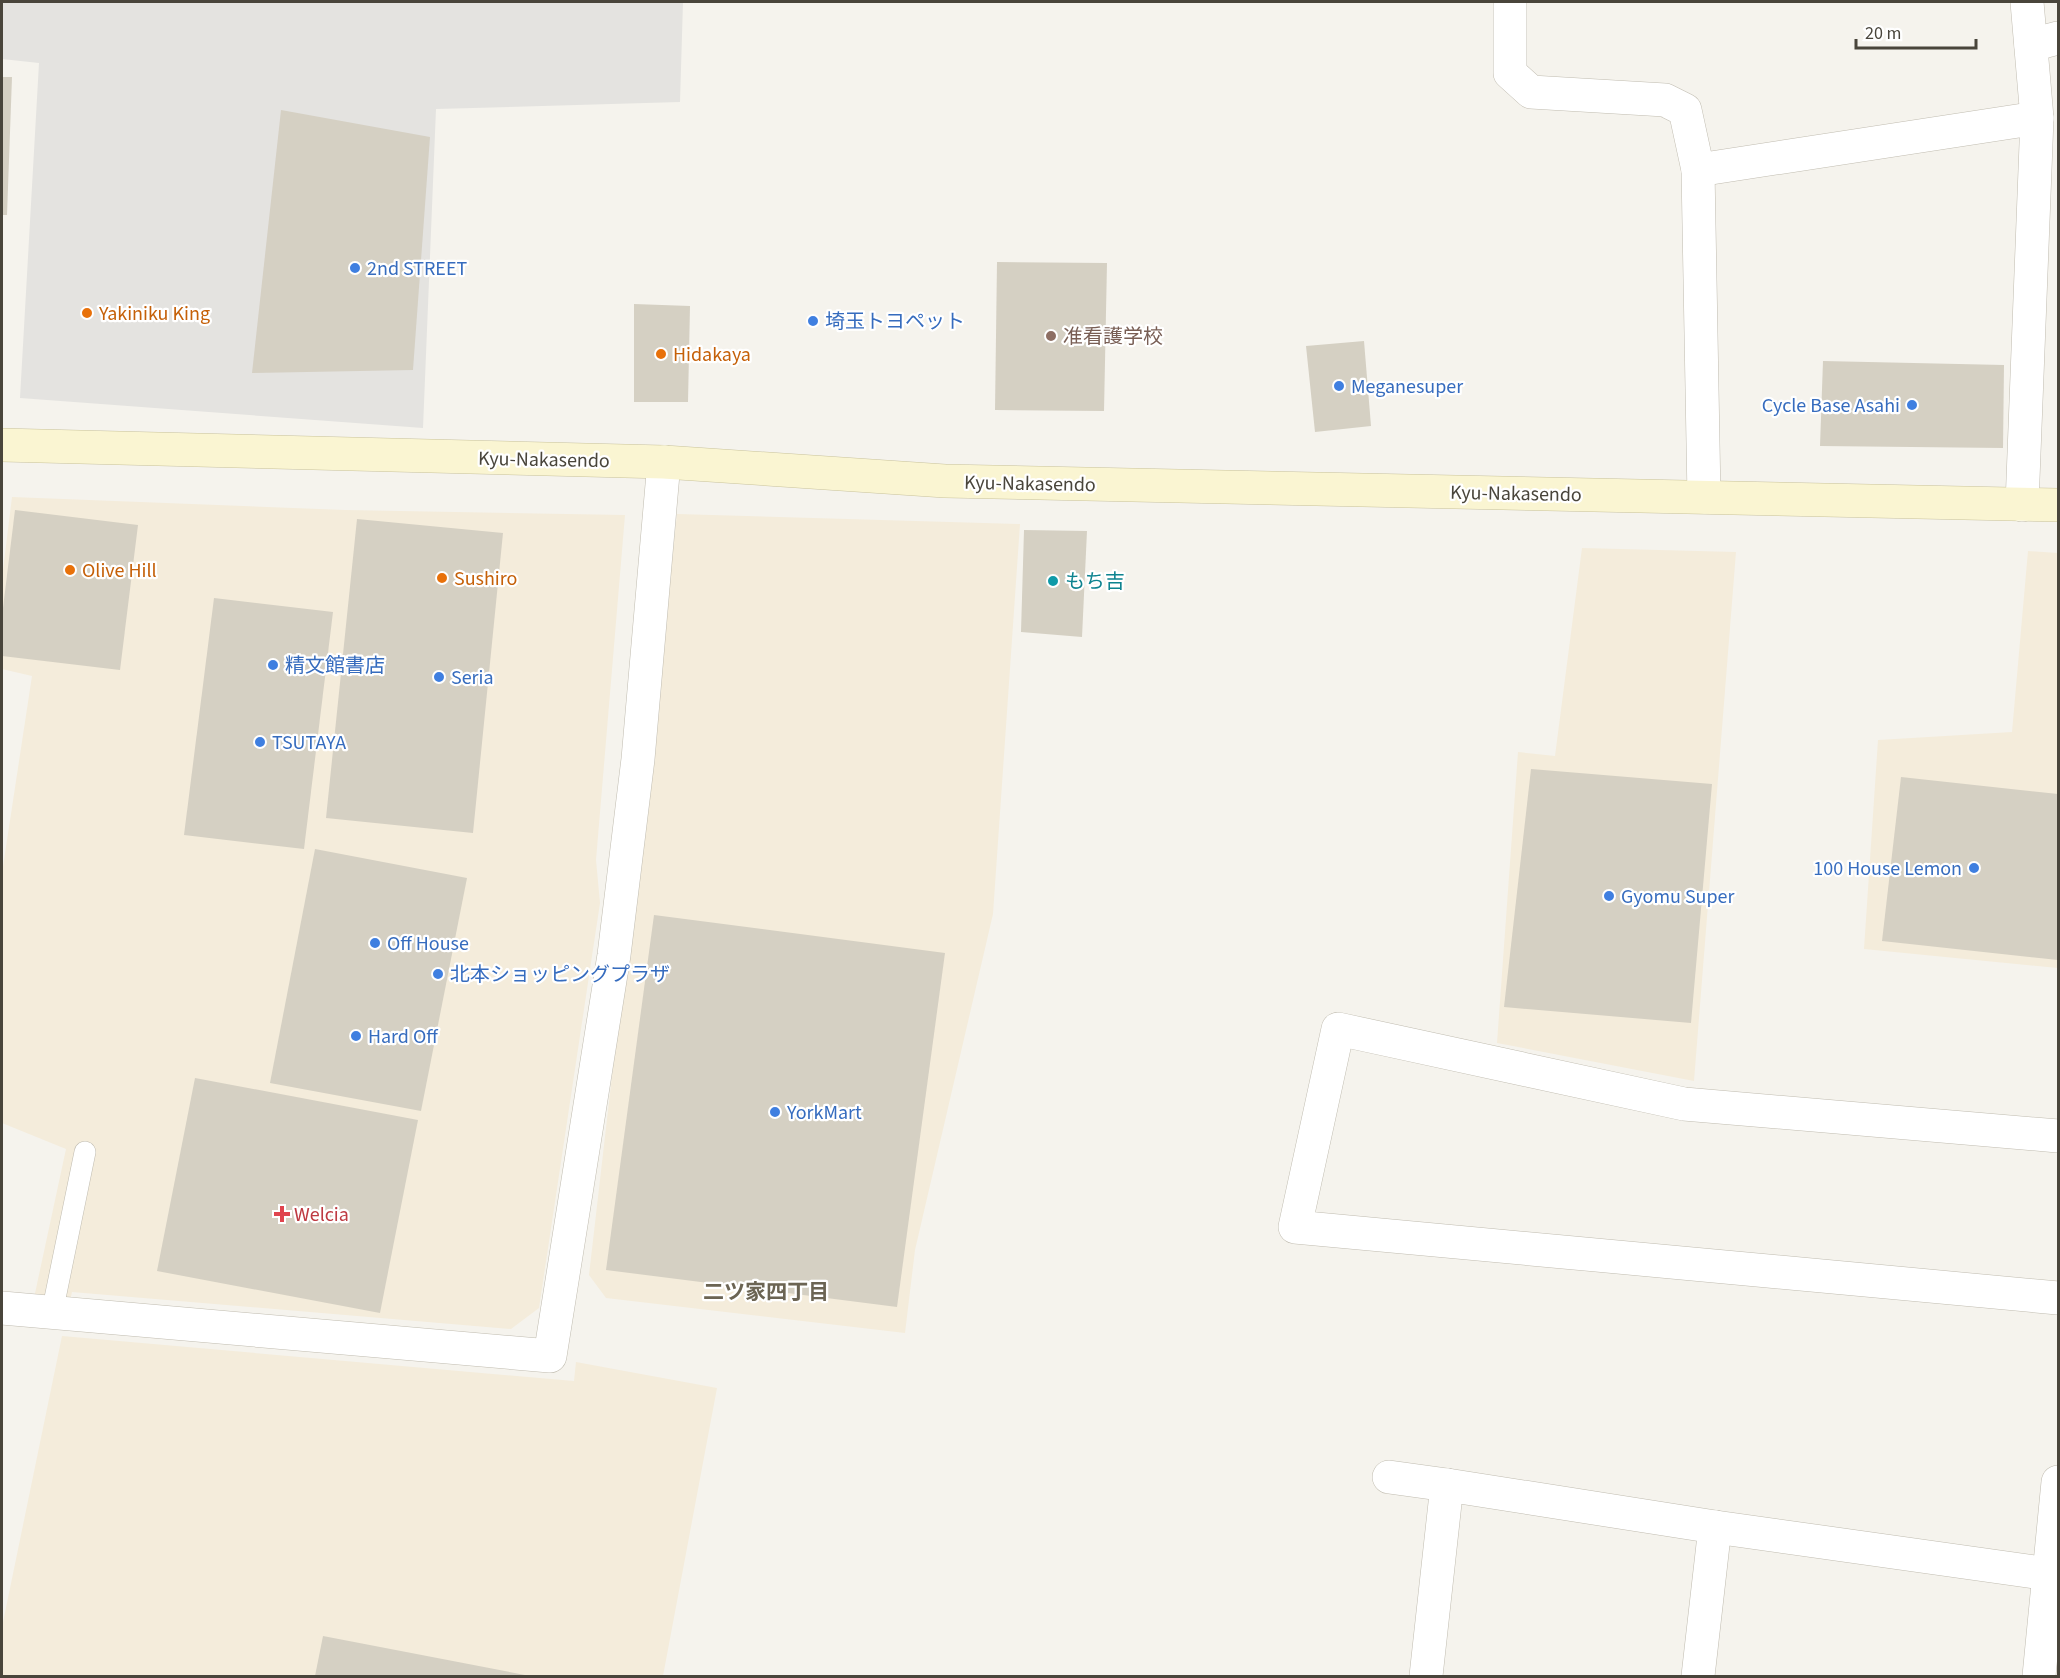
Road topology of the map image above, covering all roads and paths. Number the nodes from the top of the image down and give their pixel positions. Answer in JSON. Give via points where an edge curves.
{"nodes":[{"id":1,"x":1510,"y":2,"type":"edge"},
{"id":2,"x":2027,"y":2,"type":"edge"},
{"id":3,"x":2044,"y":42,"type":"edge"},
{"id":4,"x":2037,"y":118,"type":"junction"},
{"id":5,"x":1698,"y":170,"type":"junction"},
{"id":6,"x":2,"y":445,"type":"edge"},
{"id":7,"x":664,"y":462,"type":"junction"},
{"id":8,"x":1704,"y":497,"type":"junction"},
{"id":9,"x":2022,"y":505,"type":"junction"},
{"id":10,"x":2058,"y":505,"type":"edge"},
{"id":11,"x":2058,"y":1136,"type":"edge"},
{"id":12,"x":85,"y":1152,"type":"dead end"},
{"id":13,"x":2058,"y":1298,"type":"edge"},
{"id":14,"x":2,"y":1308,"type":"edge"},
{"id":15,"x":52,"y":1313,"type":"junction"},
{"id":16,"x":1389,"y":1477,"type":"dead end"},
{"id":17,"x":2058,"y":1482,"type":"edge"},
{"id":18,"x":1447,"y":1485,"type":"junction"},
{"id":19,"x":1715,"y":1527,"type":"junction"},
{"id":20,"x":2051,"y":1594,"type":"edge"},
{"id":21,"x":1426,"y":1677,"type":"edge"},
{"id":22,"x":1698,"y":1677,"type":"edge"},
{"id":23,"x":2038,"y":1677,"type":"edge"}],
"edges":[{"from":1,"to":5,"type":"street","via":[[1510,73],[1531,92],[1665,100],[1685,110]]},
{"from":2,"to":3,"type":"street"},
{"from":3,"to":4,"type":"street"},
{"from":4,"to":5,"type":"street"},
{"from":4,"to":9,"type":"street"},
{"from":5,"to":8,"type":"street"},
{"from":6,"to":7,"type":"main road","name":"Kyu-Nakasendo"},
{"from":7,"to":8,"type":"main road","name":"Kyu-Nakasendo","via":[[945,481]]},
{"from":7,"to":15,"type":"street","via":[[638,759],[614,955],[550,1356]]},
{"from":8,"to":9,"type":"main road","name":"Kyu-Nakasendo"},
{"from":9,"to":10,"type":"main road","name":"Kyu-Nakasendo"},
{"from":11,"to":13,"type":"street","via":[[1684,1104],[1338,1029],[1295,1227]]},
{"from":12,"to":15,"type":"lane"},
{"from":14,"to":15,"type":"street"},
{"from":16,"to":18,"type":"street"},
{"from":17,"to":20,"type":"street"},
{"from":18,"to":19,"type":"street"},
{"from":18,"to":21,"type":"street"},
{"from":19,"to":20,"type":"street"},
{"from":19,"to":22,"type":"street"},
{"from":20,"to":23,"type":"street"}]}
